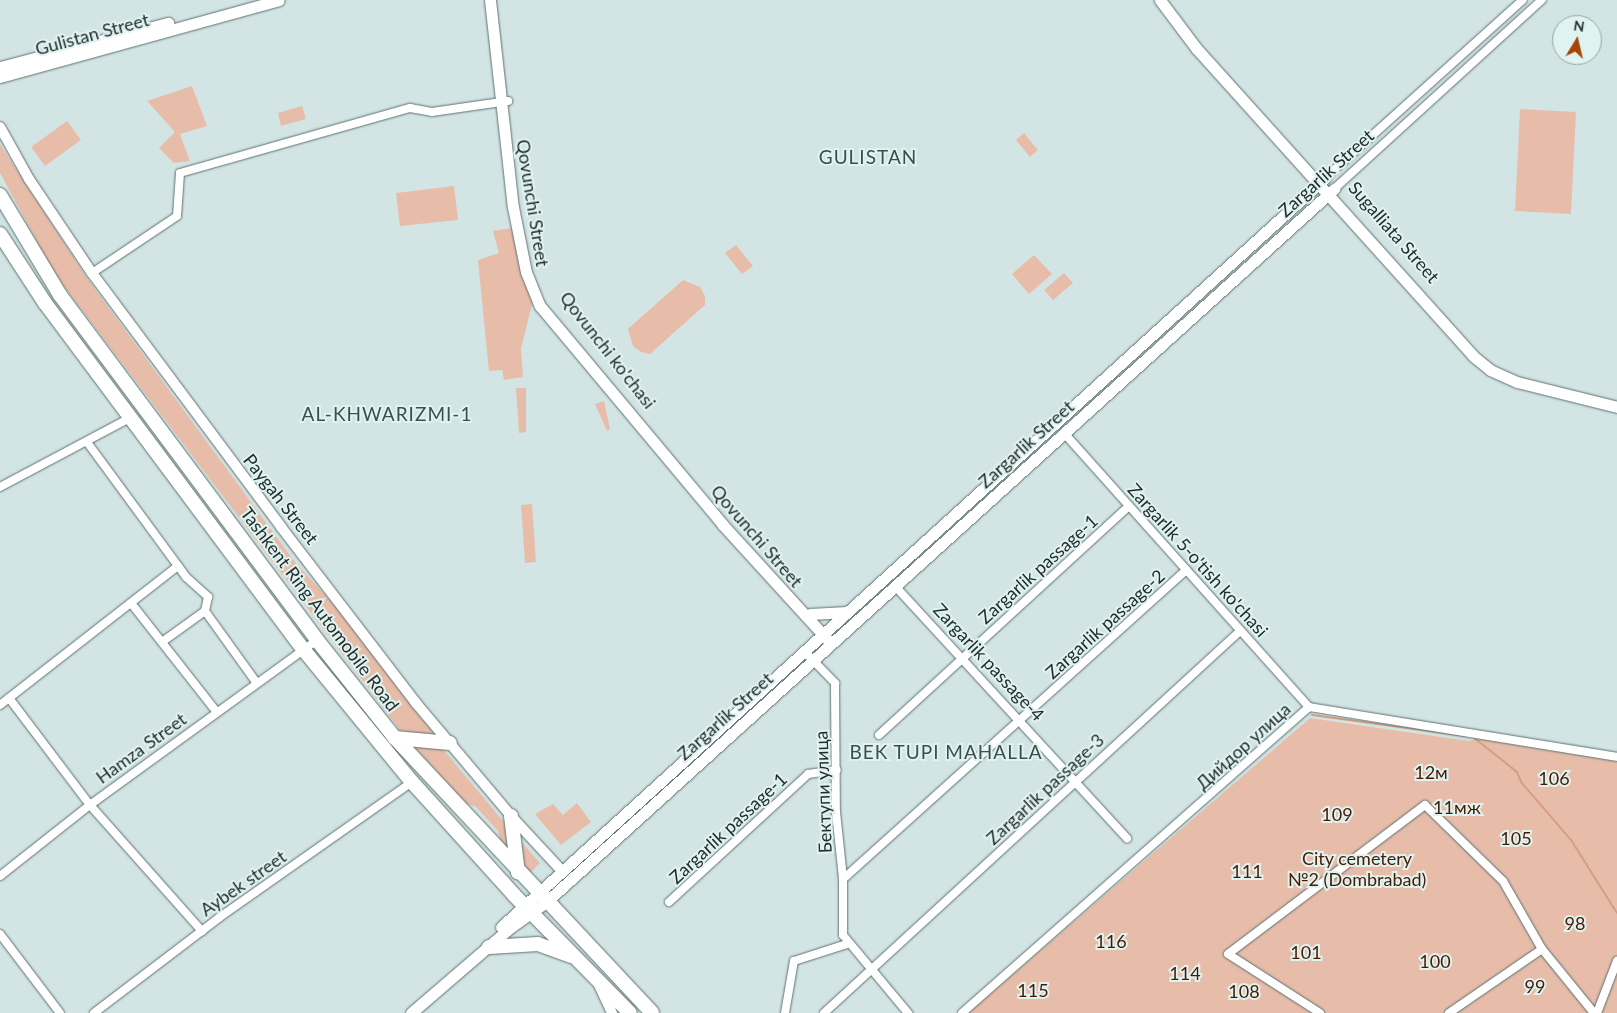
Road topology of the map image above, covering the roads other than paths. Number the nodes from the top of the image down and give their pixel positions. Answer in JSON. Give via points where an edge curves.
{"nodes":[{"id":1,"x":254,"y":0,"type":"edge"},
{"id":2,"x":279,"y":0,"type":"edge"},
{"id":3,"x":490,"y":0,"type":"edge"},
{"id":4,"x":498,"y":0,"type":"edge"},
{"id":5,"x":1160,"y":0,"type":"edge"},
{"id":6,"x":1167,"y":0,"type":"edge"},
{"id":7,"x":1523,"y":0,"type":"edge"},
{"id":8,"x":1542,"y":0,"type":"edge"},
{"id":9,"x":1501,"y":20,"type":"junction"},
{"id":10,"x":1509,"y":30,"type":"junction"},
{"id":11,"x":0,"y":67,"type":"edge"},
{"id":12,"x":0,"y":77,"type":"edge"},
{"id":13,"x":505,"y":102,"type":"junction"},
{"id":14,"x":1393,"y":117,"type":"junction"},
{"id":15,"x":0,"y":127,"type":"edge"},
{"id":16,"x":1402,"y":127,"type":"junction"},
{"id":17,"x":1322,"y":181,"type":"junction"},
{"id":18,"x":1332,"y":192,"type":"junction"},
{"id":19,"x":0,"y":195,"type":"edge"},
{"id":20,"x":0,"y":234,"type":"edge"},
{"id":21,"x":27,"y":243,"type":"junction"},
{"id":22,"x":11,"y":252,"type":"junction"},
{"id":23,"x":92,"y":273,"type":"junction"},
{"id":24,"x":1105,"y":377,"type":"junction"},
{"id":25,"x":1115,"y":387,"type":"junction"},
{"id":26,"x":1617,"y":399,"type":"edge"},
{"id":27,"x":1617,"y":407,"type":"edge"},
{"id":28,"x":130,"y":418,"type":"junction"},
{"id":29,"x":1055,"y":424,"type":"junction"},
{"id":30,"x":1064,"y":433,"type":"junction"},
{"id":31,"x":87,"y":442,"type":"junction"},
{"id":32,"x":0,"y":486,"type":"edge"},
{"id":33,"x":1129,"y":506,"type":"junction"},
{"id":34,"x":178,"y":566,"type":"junction"},
{"id":35,"x":1186,"y":570,"type":"junction"},
{"id":36,"x":886,"y":577,"type":"junction"},
{"id":37,"x":895,"y":586,"type":"junction"},
{"id":38,"x":130,"y":603,"type":"junction"},
{"id":39,"x":205,"y":611,"type":"junction"},
{"id":40,"x":849,"y":612,"type":"junction"},
{"id":41,"x":810,"y":614,"type":"junction"},
{"id":42,"x":1240,"y":632,"type":"junction"},
{"id":43,"x":824,"y":634,"type":"junction"},
{"id":44,"x":317,"y":640,"type":"junction"},
{"id":45,"x":162,"y":642,"type":"junction"},
{"id":46,"x":832,"y":643,"type":"junction"},
{"id":47,"x":303,"y":649,"type":"junction"},
{"id":48,"x":804,"y":651,"type":"junction"},
{"id":49,"x":962,"y":658,"type":"junction"},
{"id":50,"x":813,"y":660,"type":"junction"},
{"id":51,"x":256,"y":682,"type":"junction"},
{"id":52,"x":9,"y":698,"type":"junction"},
{"id":53,"x":0,"y":705,"type":"edge"},
{"id":54,"x":1310,"y":707,"type":"junction"},
{"id":55,"x":216,"y":711,"type":"junction"},
{"id":56,"x":1021,"y":721,"type":"junction"},
{"id":57,"x":879,"y":735,"type":"dead end"},
{"id":58,"x":395,"y":738,"type":"junction"},
{"id":59,"x":450,"y":743,"type":"junction"},
{"id":60,"x":1617,"y":757,"type":"edge"},
{"id":61,"x":837,"y":770,"type":"junction"},
{"id":62,"x":412,"y":782,"type":"junction"},
{"id":63,"x":1076,"y":782,"type":"junction"},
{"id":64,"x":90,"y":805,"type":"junction"},
{"id":65,"x":510,"y":816,"type":"junction"},
{"id":66,"x":1127,"y":838,"type":"dead end"},
{"id":67,"x":562,"y":871,"type":"junction"},
{"id":68,"x":518,"y":874,"type":"junction"},
{"id":69,"x":0,"y":876,"type":"edge"},
{"id":70,"x":843,"y":879,"type":"junction"},
{"id":71,"x":541,"y":898,"type":"junction"},
{"id":72,"x":669,"y":902,"type":"dead end"},
{"id":73,"x":528,"y":909,"type":"junction"},
{"id":74,"x":202,"y":931,"type":"junction"},
{"id":75,"x":0,"y":934,"type":"edge"},
{"id":76,"x":847,"y":944,"type":"junction"},
{"id":77,"x":490,"y":947,"type":"junction"},
{"id":78,"x":1542,"y":949,"type":"junction"},
{"id":79,"x":576,"y":958,"type":"junction"},
{"id":80,"x":1617,"y":960,"type":"edge"},
{"id":81,"x":871,"y":969,"type":"junction"},
{"id":82,"x":594,"y":976,"type":"junction"},
{"id":83,"x":443,"y":984,"type":"junction"},
{"id":84,"x":644,"y":1010,"type":"edge"},
{"id":85,"x":60,"y":1013,"type":"edge"},
{"id":86,"x":94,"y":1013,"type":"edge"},
{"id":87,"x":411,"y":1013,"type":"edge"},
{"id":88,"x":612,"y":1013,"type":"edge"},
{"id":89,"x":630,"y":1013,"type":"edge"},
{"id":90,"x":785,"y":1013,"type":"edge"},
{"id":91,"x":824,"y":1013,"type":"edge"},
{"id":92,"x":908,"y":1013,"type":"edge"},
{"id":93,"x":962,"y":1013,"type":"edge"},
{"id":94,"x":1320,"y":1013,"type":"edge"},
{"id":95,"x":1449,"y":1013,"type":"edge"},
{"id":96,"x":1596,"y":1013,"type":"edge"}],
"edges":[{"from":1,"to":11,"type":"main road","name":"Gulistan Street"},
{"from":2,"to":12,"type":"main road","name":"Gulistan Street"},
{"from":3,"to":13,"type":"main road","name":"Qovunchi Street"},
{"from":4,"to":13,"type":"main road","name":"Qovunchi ko'chasi"},
{"from":5,"to":17,"type":"main road","via":[[1196,48]]},
{"from":6,"to":17,"type":"main road","name":"Sugalliata Street","via":[[1200,44]]},
{"from":7,"to":9,"type":"street","name":"Zargarlik Street"},
{"from":8,"to":10,"type":"street","name":"Zargarlik Street"},
{"from":9,"to":10,"type":"street"},
{"from":9,"to":14,"type":"street","name":"Zargarlik Street"},
{"from":10,"to":16,"type":"street","name":"Zargarlik Street"},
{"from":13,"to":23,"type":"street","via":[[432,112],[410,108],[180,172],[177,216]]},
{"from":13,"to":41,"type":"main road","name":"Qovunchi ko'chasi","via":[[531,262],[546,300],[621,397]]},
{"from":13,"to":43,"type":"main road","name":"Qovunchi Street","via":[[523,262],[540,306],[674,467]]},
{"from":14,"to":16,"type":"street"},
{"from":14,"to":17,"type":"street","name":"Zargarlik Street"},
{"from":15,"to":23,"type":"street","name":"Paygah Street","via":[[29,179]]},
{"from":16,"to":18,"type":"street","name":"Zargarlik Street"},
{"from":17,"to":18,"type":"main road","name":"Sugalliata Street"},
{"from":17,"to":24,"type":"main road","name":"Zargarlik Street"},
{"from":18,"to":25,"type":"main road","name":"Zargarlik Street"},
{"from":18,"to":26,"type":"main road","name":"Sugalliata Street","via":[[1466,342],[1486,359],[1519,375]]},
{"from":18,"to":27,"type":"main road","name":"Sugalliata Street","via":[[1452,337],[1490,370],[1532,387]]},
{"from":19,"to":21,"type":"highway","name":"Tashkent Ring Automobile Road"},
{"from":20,"to":22,"type":"highway","name":"Tashkent Ring Automobile Road"},
{"from":21,"to":22,"type":"highway"},
{"from":21,"to":44,"type":"highway","name":"Tashkent Ring Automobile Road","via":[[60,295]]},
{"from":22,"to":28,"type":"highway","name":"Tashkent Ring Automobile Road"},
{"from":23,"to":59,"type":"street","name":"Paygah Street","via":[[275,519]]},
{"from":24,"to":25,"type":"main road"},
{"from":24,"to":29,"type":"main road","name":"Zargarlik Street"},
{"from":25,"to":30,"type":"main road","name":"Zargarlik Street"},
{"from":28,"to":31,"type":"street"},
{"from":28,"to":47,"type":"highway","name":"Tashkent Ring Automobile Road"},
{"from":29,"to":30,"type":"main road"},
{"from":29,"to":36,"type":"main road","name":"Zargarlik Street"},
{"from":30,"to":33,"type":"street","name":"Zargarlik 5-o'tish ko'chasi"},
{"from":30,"to":37,"type":"main road","name":"Zargarlik Street"},
{"from":31,"to":32,"type":"street"},
{"from":31,"to":34,"type":"street"},
{"from":33,"to":35,"type":"street","name":"Zargarlik 5-o'tish ko'chasi"},
{"from":33,"to":49,"type":"street","name":"Zargarlik passage-1"},
{"from":34,"to":38,"type":"street"},
{"from":34,"to":39,"type":"street","via":[[208,596]]},
{"from":35,"to":42,"type":"street","name":"Zargarlik 5-o'tish ko'chasi"},
{"from":35,"to":56,"type":"street","name":"Zargarlik passage-2"},
{"from":36,"to":37,"type":"main road","name":"Zargarlik passage-4"},
{"from":36,"to":40,"type":"main road","name":"Zargarlik Street"},
{"from":37,"to":46,"type":"main road","name":"Zargarlik Street"},
{"from":37,"to":49,"type":"street","name":"Zargarlik passage-4"},
{"from":38,"to":45,"type":"street"},
{"from":38,"to":52,"type":"street"},
{"from":39,"to":45,"type":"street"},
{"from":39,"to":51,"type":"street"},
{"from":40,"to":41,"type":"main road"},
{"from":40,"to":43,"type":"main road","name":"Zargarlik Street"},
{"from":41,"to":43,"type":"main road","name":"Qovunchi ko'chasi"},
{"from":42,"to":54,"type":"street","name":"Zargarlik 5-o'tish ko'chasi"},
{"from":42,"to":63,"type":"street","name":"Zargarlik passage-3"},
{"from":43,"to":46,"type":"main road","name":"Qovunchi ko'chasi"},
{"from":43,"to":48,"type":"main road","name":"Zargarlik Street"},
{"from":44,"to":47,"type":"street","name":"Hamza Street"},
{"from":44,"to":58,"type":"highway","name":"Tashkent Ring Automobile Road"},
{"from":45,"to":55,"type":"street"},
{"from":46,"to":50,"type":"main road","name":"Zargarlik Street"},
{"from":47,"to":51,"type":"street","name":"Hamza Street"},
{"from":47,"to":62,"type":"highway","name":"Tashkent Ring Automobile Road"},
{"from":48,"to":50,"type":"street","name":"Бектупи улица"},
{"from":48,"to":67,"type":"main road","name":"Zargarlik Street"},
{"from":49,"to":56,"type":"street","name":"Zargarlik passage-4"},
{"from":49,"to":57,"type":"street","name":"Zargarlik passage-1"},
{"from":50,"to":61,"type":"street","name":"Бектупи улица","via":[[835,683]]},
{"from":50,"to":71,"type":"main road","name":"Zargarlik Street"},
{"from":51,"to":55,"type":"street","name":"Hamza Street"},
{"from":52,"to":53,"type":"street"},
{"from":52,"to":64,"type":"street"},
{"from":54,"to":60,"type":"street","name":"Дийдор улица"},
{"from":54,"to":93,"type":"street","name":"Дийдор улица"},
{"from":55,"to":64,"type":"street","name":"Hamza Street"},
{"from":56,"to":63,"type":"street","name":"Zargarlik passage-4"},
{"from":56,"to":70,"type":"street","name":"Zargarlik passage-2"},
{"from":58,"to":59,"type":"highway"},
{"from":58,"to":68,"type":"highway","name":"Tashkent Ring Automobile Road"},
{"from":59,"to":65,"type":"street","name":"Paygah Street"},
{"from":61,"to":70,"type":"street","name":"Бектупи улица","via":[[836,812]]},
{"from":61,"to":72,"type":"street","name":"Zargarlik passage-1","via":[[808,774]]},
{"from":62,"to":73,"type":"highway","name":"Tashkent Ring Automobile Road"},
{"from":62,"to":74,"type":"street","name":"Aybek street"},
{"from":63,"to":66,"type":"street","name":"Zargarlik passage-4"},
{"from":63,"to":81,"type":"street","name":"Zargarlik passage-3"},
{"from":64,"to":69,"type":"street","name":"Hamza Street"},
{"from":64,"to":74,"type":"street"},
{"from":65,"to":67,"type":"street","name":"Paygah Street"},
{"from":65,"to":68,"type":"highway"},
{"from":67,"to":71,"type":"main road","name":"Zargarlik Street"},
{"from":68,"to":71,"type":"highway","name":"Tashkent Ring Automobile Road"},
{"from":70,"to":76,"type":"street","name":"Бектупи улица","via":[[843,935]]},
{"from":71,"to":73,"type":"main road","name":"Zargarlik Street"},
{"from":71,"to":84,"type":"highway","name":"Tashkent Ring Automobile Road"},
{"from":73,"to":77,"type":"main road"},
{"from":73,"to":79,"type":"highway","name":"Tashkent Ring Automobile Road"},
{"from":73,"to":83,"type":"main road","via":[[456,968]]},
{"from":74,"to":86,"type":"street","name":"Aybek street"},
{"from":75,"to":85,"type":"street"},
{"from":76,"to":81,"type":"street"},
{"from":76,"to":90,"type":"street","via":[[794,961]]},
{"from":77,"to":79,"type":"highway","via":[[538,944]]},
{"from":77,"to":83,"type":"main road"},
{"from":78,"to":94,"type":"street","via":[[1504,881],[1425,805],[1228,954]]},
{"from":78,"to":95,"type":"street"},
{"from":78,"to":96,"type":"street"},
{"from":79,"to":82,"type":"highway","name":"Tashkent Ring Automobile Road"},
{"from":80,"to":96,"type":"street"},
{"from":81,"to":91,"type":"street","name":"Zargarlik passage-3"},
{"from":81,"to":92,"type":"street"},
{"from":82,"to":88,"type":"street"},
{"from":82,"to":89,"type":"highway","name":"Tashkent Ring Automobile Road"},
{"from":83,"to":87,"type":"main road"}]}
